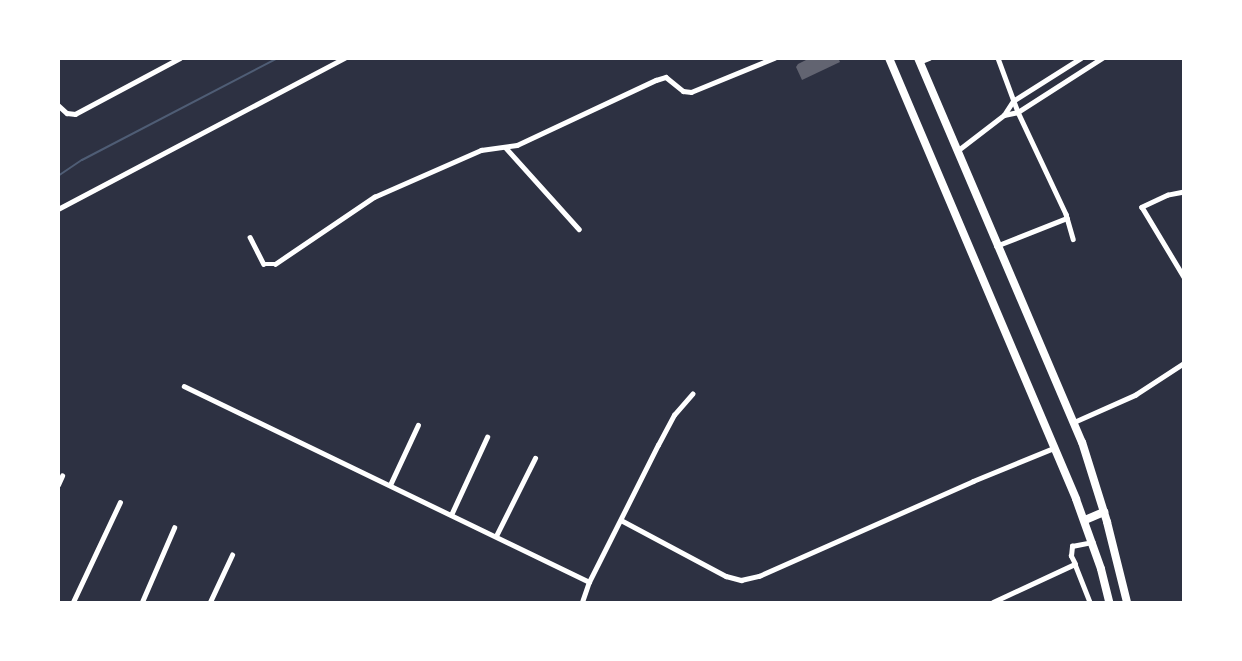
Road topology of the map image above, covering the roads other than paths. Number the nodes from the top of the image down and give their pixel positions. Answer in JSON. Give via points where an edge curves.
{"nodes":[{"id":1,"x":345,"y":58,"type":"edge"},
{"id":2,"x":774,"y":58,"type":"edge"},
{"id":3,"x":889,"y":58,"type":"edge"},
{"id":4,"x":929,"y":58,"type":"edge"},
{"id":5,"x":998,"y":58,"type":"edge"},
{"id":6,"x":1081,"y":58,"type":"edge"},
{"id":7,"x":1102,"y":58,"type":"edge"},
{"id":8,"x":180,"y":59,"type":"edge"},
{"id":9,"x":919,"y":60,"type":"edge"},
{"id":10,"x":1013,"y":101,"type":"junction"},
{"id":11,"x":58,"y":105,"type":"edge"},
{"id":12,"x":1018,"y":112,"type":"junction"},
{"id":13,"x":1004,"y":115,"type":"junction"},
{"id":14,"x":506,"y":148,"type":"junction"},
{"id":15,"x":957,"y":151,"type":"junction"},
{"id":16,"x":1184,"y":192,"type":"edge"},
{"id":17,"x":58,"y":208,"type":"edge"},
{"id":18,"x":1067,"y":218,"type":"junction"},
{"id":19,"x":579,"y":228,"type":"dead end"},
{"id":20,"x":250,"y":237,"type":"dead end"},
{"id":21,"x":1073,"y":238,"type":"dead end"},
{"id":22,"x":996,"y":246,"type":"junction"},
{"id":23,"x":1183,"y":274,"type":"edge"},
{"id":24,"x":1184,"y":363,"type":"edge"},
{"id":25,"x":184,"y":386,"type":"dead end"},
{"id":26,"x":692,"y":394,"type":"dead end"},
{"id":27,"x":1074,"y":422,"type":"junction"},
{"id":28,"x":418,"y":425,"type":"dead end"},
{"id":29,"x":487,"y":437,"type":"dead end"},
{"id":30,"x":1054,"y":448,"type":"junction"},
{"id":31,"x":535,"y":458,"type":"dead end"},
{"id":32,"x":62,"y":476,"type":"dead end"},
{"id":33,"x":58,"y":485,"type":"edge"},
{"id":34,"x":390,"y":485,"type":"junction"},
{"id":35,"x":120,"y":502,"type":"dead end"},
{"id":36,"x":1104,"y":512,"type":"junction"},
{"id":37,"x":451,"y":515,"type":"junction"},
{"id":38,"x":621,"y":520,"type":"junction"},
{"id":39,"x":1084,"y":520,"type":"junction"},
{"id":40,"x":174,"y":528,"type":"dead end"},
{"id":41,"x":496,"y":536,"type":"junction"},
{"id":42,"x":1093,"y":542,"type":"junction"},
{"id":43,"x":232,"y":555,"type":"dead end"},
{"id":44,"x":1075,"y":564,"type":"junction"},
{"id":45,"x":590,"y":582,"type":"junction"},
{"id":46,"x":73,"y":603,"type":"edge"},
{"id":47,"x":142,"y":603,"type":"edge"},
{"id":48,"x":210,"y":603,"type":"edge"},
{"id":49,"x":582,"y":603,"type":"edge"},
{"id":50,"x":993,"y":603,"type":"edge"},
{"id":51,"x":1090,"y":603,"type":"edge"},
{"id":52,"x":1109,"y":603,"type":"edge"},
{"id":53,"x":1127,"y":603,"type":"edge"}],
"edges":[{"from":1,"to":17,"type":"street"},
{"from":2,"to":14,"type":"street","via":[[691,92],[683,91],[666,77],[656,80]]},
{"from":3,"to":30,"type":"highway"},
{"from":4,"to":9,"type":"street"},
{"from":5,"to":10,"type":"street"},
{"from":6,"to":10,"type":"street"},
{"from":7,"to":12,"type":"street"},
{"from":8,"to":11,"type":"street","via":[[75,114]]},
{"from":9,"to":15,"type":"highway"},
{"from":10,"to":12,"type":"street"},
{"from":10,"to":13,"type":"street"},
{"from":12,"to":13,"type":"street"},
{"from":12,"to":18,"type":"street"},
{"from":13,"to":15,"type":"street"},
{"from":14,"to":19,"type":"street"},
{"from":14,"to":20,"type":"street","via":[[482,150],[374,197],[275,264],[264,264]]},
{"from":15,"to":22,"type":"highway"},
{"from":16,"to":23,"type":"street","via":[[1142,207]]},
{"from":18,"to":21,"type":"street"},
{"from":18,"to":22,"type":"street"},
{"from":22,"to":27,"type":"highway"},
{"from":24,"to":27,"type":"street","via":[[1136,395]]},
{"from":25,"to":34,"type":"street"},
{"from":26,"to":38,"type":"street","via":[[675,415]]},
{"from":27,"to":36,"type":"highway"},
{"from":28,"to":34,"type":"street"},
{"from":29,"to":37,"type":"street"},
{"from":30,"to":38,"type":"street","via":[[759,576],[741,580],[726,576]]},
{"from":30,"to":39,"type":"highway"},
{"from":31,"to":41,"type":"street"},
{"from":32,"to":33,"type":"street"},
{"from":34,"to":37,"type":"street"},
{"from":35,"to":46,"type":"street"},
{"from":36,"to":39,"type":"highway"},
{"from":36,"to":53,"type":"highway"},
{"from":37,"to":41,"type":"street"},
{"from":38,"to":45,"type":"street"},
{"from":39,"to":42,"type":"highway"},
{"from":40,"to":47,"type":"street"},
{"from":41,"to":45,"type":"street"},
{"from":42,"to":44,"type":"street","via":[[1072,546]]},
{"from":42,"to":52,"type":"highway"},
{"from":43,"to":48,"type":"street"},
{"from":44,"to":50,"type":"street"},
{"from":44,"to":51,"type":"street"},
{"from":45,"to":49,"type":"street"}]}
